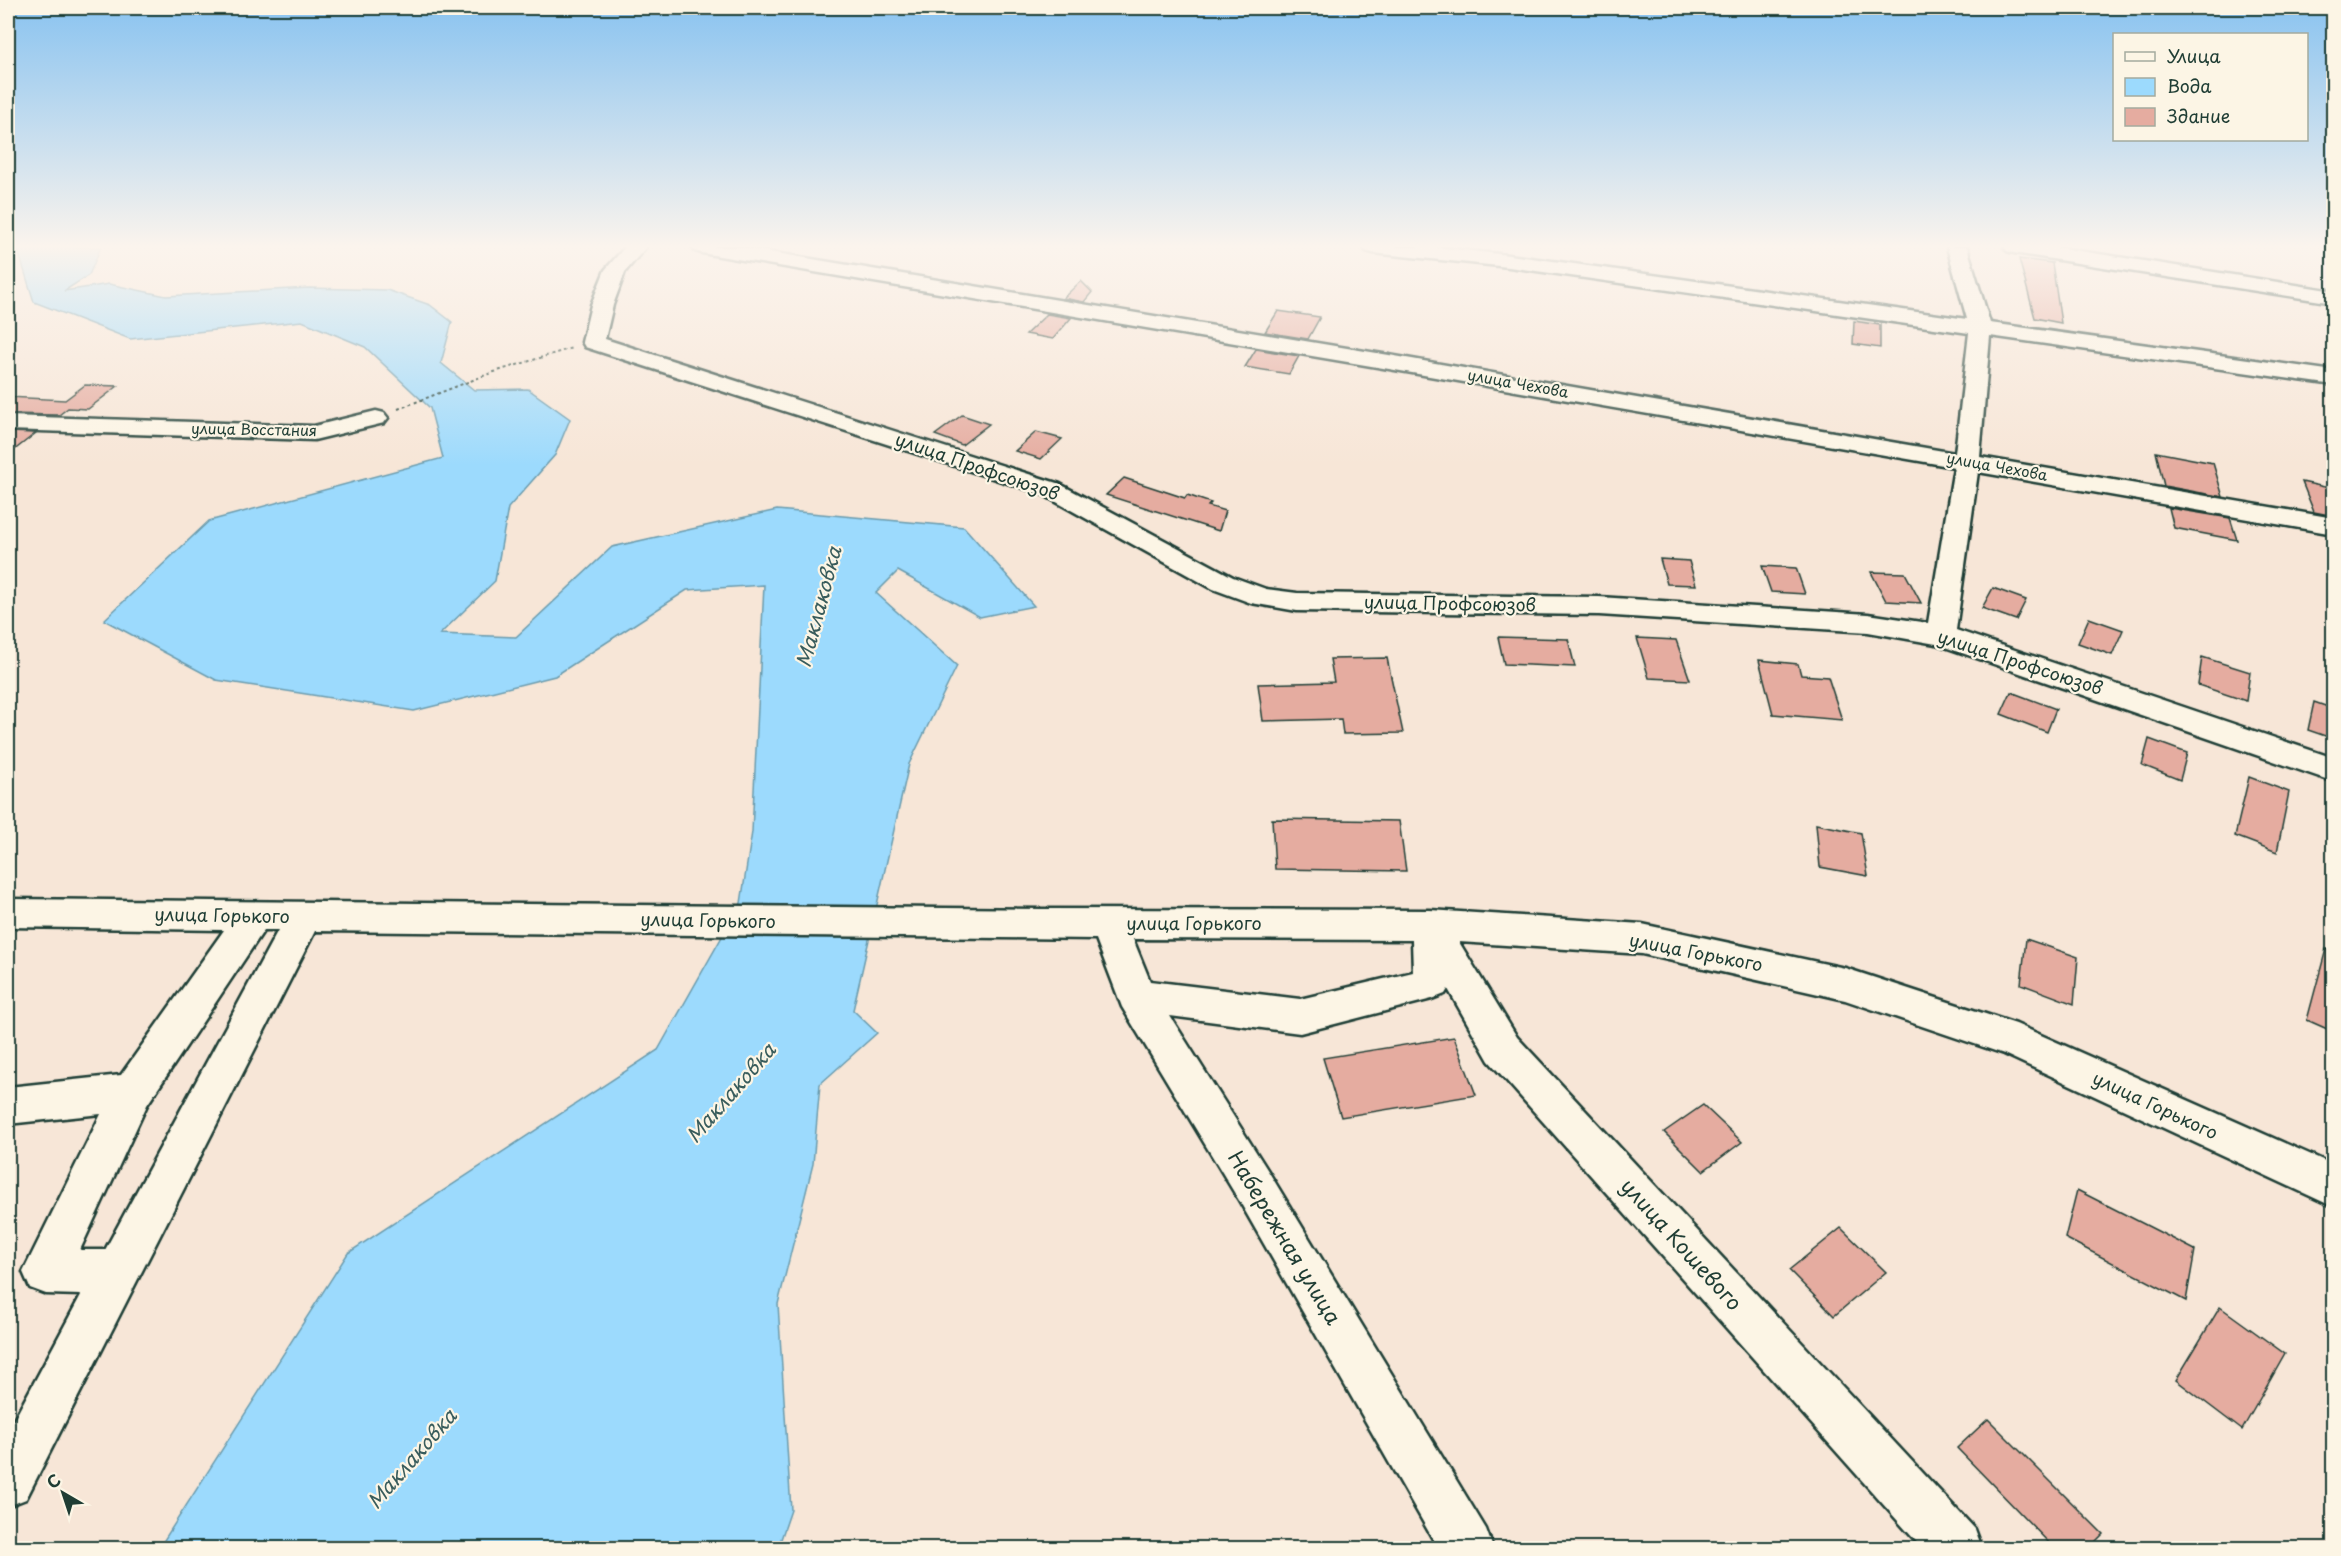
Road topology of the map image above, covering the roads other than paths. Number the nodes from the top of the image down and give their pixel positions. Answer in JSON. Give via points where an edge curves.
{"nodes":[{"id":1,"x":598,"y":320,"type":"edge"},
{"id":2,"x":1138,"y":320,"type":"edge"},
{"id":3,"x":1927,"y":320,"type":"edge"},
{"id":4,"x":1978,"y":320,"type":"edge"},
{"id":5,"x":1980,"y":327,"type":"junction"},
{"id":6,"x":2334,"y":378,"type":"edge"},
{"id":7,"x":376,"y":418,"type":"road end"},
{"id":8,"x":8,"y":423,"type":"edge"},
{"id":9,"x":1967,"y":462,"type":"junction"},
{"id":10,"x":2334,"y":526,"type":"edge"},
{"id":11,"x":1941,"y":634,"type":"junction"},
{"id":12,"x":2334,"y":770,"type":"edge"},
{"id":13,"x":8,"y":913,"type":"edge"},
{"id":14,"x":254,"y":916,"type":"junction"},
{"id":15,"x":304,"y":917,"type":"junction"},
{"id":16,"x":1109,"y":924,"type":"junction"},
{"id":17,"x":1430,"y":925,"type":"junction"},
{"id":18,"x":1136,"y":996,"type":"junction"},
{"id":19,"x":133,"y":1092,"type":"junction"},
{"id":20,"x":8,"y":1105,"type":"edge"},
{"id":21,"x":2334,"y":1187,"type":"edge"},
{"id":22,"x":117,"y":1273,"type":"junction"},
{"id":23,"x":8,"y":1481,"type":"edge"},
{"id":24,"x":1467,"y":1548,"type":"edge"},
{"id":25,"x":1956,"y":1548,"type":"edge"}],
"edges":[{"from":1,"to":11,"type":"street","name":"улица Профсоюзов","via":[[593,342],[1051,489],[1223,583],[1261,597],[1297,602],[1599,606],[1868,623]]},
{"from":2,"to":9,"type":"street","name":"улица Чехова"},
{"from":3,"to":5,"type":"street"},
{"from":4,"to":5,"type":"street"},
{"from":5,"to":6,"type":"street"},
{"from":5,"to":9,"type":"street"},
{"from":7,"to":8,"type":"street","name":"улица Восстания","via":[[314,433]]},
{"from":9,"to":10,"type":"street","name":"улица Чехова"},
{"from":9,"to":11,"type":"street"},
{"from":11,"to":12,"type":"street","name":"улица Профсоюзов"},
{"from":13,"to":14,"type":"street","name":"улица Горького"},
{"from":14,"to":15,"type":"street","name":"улица Горького"},
{"from":14,"to":19,"type":"street"},
{"from":15,"to":16,"type":"street","name":"улица Горького"},
{"from":15,"to":22,"type":"street"},
{"from":16,"to":17,"type":"street","name":"улица Горького"},
{"from":16,"to":18,"type":"street","name":"Набережная улица"},
{"from":17,"to":18,"type":"street","via":[[1432,983],[1300,1016]]},
{"from":17,"to":21,"type":"street","name":"улица Горького","via":[[1642,939],[1845,984],[2016,1041]]},
{"from":17,"to":25,"type":"street","name":"улица Кошевого","via":[[1503,1049]]},
{"from":18,"to":24,"type":"street","name":"Набережная улица","via":[[1255,1188]]},
{"from":19,"to":20,"type":"street"},
{"from":19,"to":22,"type":"street","via":[[46,1272]]},
{"from":22,"to":23,"type":"street"}]}
